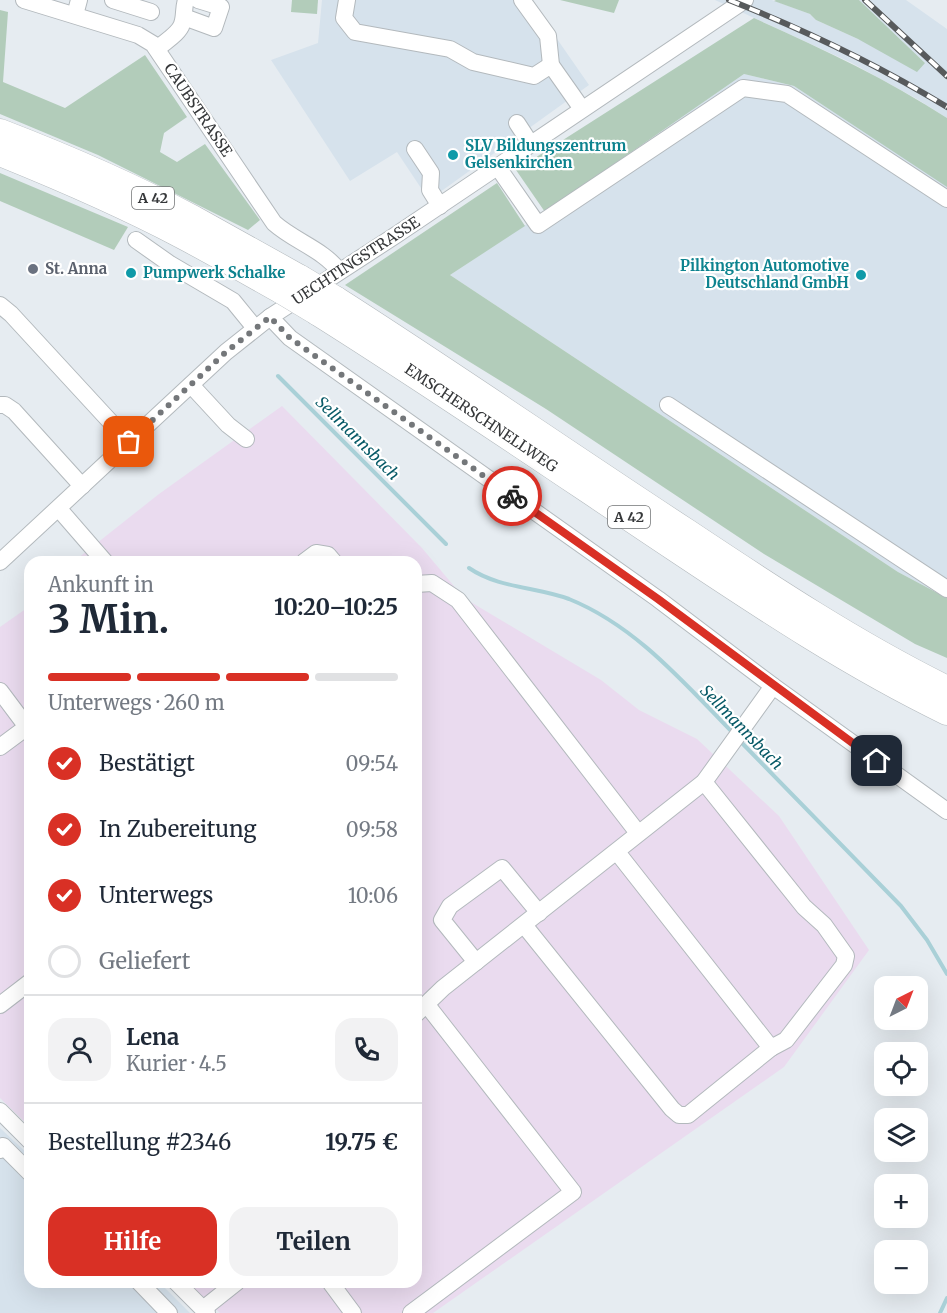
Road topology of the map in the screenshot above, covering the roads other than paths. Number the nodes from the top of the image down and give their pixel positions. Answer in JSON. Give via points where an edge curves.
{"nodes":[{"id":1,"x":24,"y":0,"type":"edge"},
{"id":2,"x":103,"y":0,"type":"edge"},
{"id":3,"x":113,"y":0,"type":"edge"},
{"id":4,"x":198,"y":0,"type":"edge"},
{"id":5,"x":347,"y":0,"type":"edge"},
{"id":6,"x":522,"y":0,"type":"edge"},
{"id":7,"x":745,"y":0,"type":"edge"},
{"id":8,"x":77,"y":8,"type":"edge"},
{"id":9,"x":185,"y":8,"type":"edge"},
{"id":10,"x":151,"y":12,"type":"dead end"},
{"id":11,"x":96,"y":22,"type":"junction"},
{"id":12,"x":157,"y":49,"type":"junction"},
{"id":13,"x":551,"y":65,"type":"junction"},
{"id":14,"x":582,"y":109,"type":"junction"},
{"id":15,"x":517,"y":123,"type":"dead end"},
{"id":16,"x":0,"y":132,"type":"edge"},
{"id":17,"x":531,"y":143,"type":"junction"},
{"id":18,"x":415,"y":149,"type":"dead end"},
{"id":19,"x":0,"y":153,"type":"edge"},
{"id":20,"x":497,"y":166,"type":"junction"},
{"id":21,"x":947,"y":199,"type":"edge"},
{"id":22,"x":440,"y":206,"type":"junction"},
{"id":23,"x":136,"y":240,"type":"dead end"},
{"id":24,"x":339,"y":272,"type":"junction"},
{"id":25,"x":291,"y":285,"type":"junction"},
{"id":26,"x":0,"y":305,"type":"edge"},
{"id":27,"x":326,"y":306,"type":"junction"},
{"id":28,"x":270,"y":317,"type":"junction"},
{"id":29,"x":255,"y":328,"type":"junction"},
{"id":30,"x":191,"y":385,"type":"junction"},
{"id":31,"x":0,"y":405,"type":"edge"},
{"id":32,"x":668,"y":405,"type":"dead end"},
{"id":33,"x":246,"y":439,"type":"dead end"},
{"id":34,"x":129,"y":442,"type":"junction"},
{"id":35,"x":82,"y":486,"type":"junction"},
{"id":36,"x":59,"y":509,"type":"junction"},
{"id":37,"x":100,"y":556,"type":"edge"},
{"id":38,"x":312,"y":556,"type":"edge"},
{"id":39,"x":329,"y":556,"type":"edge"},
{"id":40,"x":0,"y":562,"type":"edge"},
{"id":41,"x":422,"y":584,"type":"edge"},
{"id":42,"x":947,"y":589,"type":"edge"},
{"id":43,"x":773,"y":686,"type":"junction"},
{"id":44,"x":947,"y":689,"type":"edge"},
{"id":45,"x":0,"y":691,"type":"edge"},
{"id":46,"x":947,"y":712,"type":"edge"},
{"id":47,"x":24,"y":722,"type":"edge"},
{"id":48,"x":24,"y":732,"type":"edge"},
{"id":49,"x":0,"y":747,"type":"edge"},
{"id":50,"x":704,"y":782,"type":"junction"},
{"id":51,"x":947,"y":811,"type":"edge"},
{"id":52,"x":638,"y":833,"type":"junction"},
{"id":53,"x":617,"y":852,"type":"junction"},
{"id":54,"x":539,"y":913,"type":"junction"},
{"id":55,"x":524,"y":925,"type":"junction"},
{"id":56,"x":476,"y":962,"type":"junction"},
{"id":57,"x":24,"y":987,"type":"edge"},
{"id":58,"x":0,"y":1005,"type":"edge"},
{"id":59,"x":422,"y":1009,"type":"edge"},
{"id":60,"x":422,"y":1011,"type":"edge"},
{"id":61,"x":771,"y":1048,"type":"junction"},
{"id":62,"x":0,"y":1112,"type":"edge"},
{"id":63,"x":24,"y":1135,"type":"edge"},
{"id":64,"x":0,"y":1150,"type":"edge"},
{"id":65,"x":24,"y":1167,"type":"edge"},
{"id":66,"x":145,"y":1288,"type":"edge"},
{"id":67,"x":182,"y":1288,"type":"edge"},
{"id":68,"x":230,"y":1288,"type":"edge"},
{"id":69,"x":334,"y":1288,"type":"edge"},
{"id":70,"x":205,"y":1311,"type":"edge"},
{"id":71,"x":169,"y":1313,"type":"edge"},
{"id":72,"x":353,"y":1313,"type":"edge"},
{"id":73,"x":411,"y":1313,"type":"edge"}],
"edges":[{"from":1,"to":8,"type":"street","name":"CAUBSTRASSE"},
{"from":2,"to":11,"type":"street"},
{"from":3,"to":10,"type":"street"},
{"from":4,"to":9,"type":"street","via":[[221,7],[214,28]]},
{"from":5,"to":13,"type":"street","via":[[344,18],[355,32],[450,49],[473,62],[534,76]]},
{"from":6,"to":13,"type":"street","via":[[548,36]]},
{"from":7,"to":14,"type":"street","name":"UECHTINGSTRASSE"},
{"from":8,"to":11,"type":"street","name":"CAUBSTRASSE"},
{"from":9,"to":12,"type":"street","via":[[181,28]]},
{"from":11,"to":12,"type":"street","name":"CAUBSTRASSE","via":[[138,35]]},
{"from":12,"to":24,"type":"street","name":"CAUBSTRASSE","via":[[274,223],[332,261]]},
{"from":13,"to":14,"type":"street"},
{"from":14,"to":17,"type":"street","name":"UECHTINGSTRASSE"},
{"from":15,"to":17,"type":"street"},
{"from":16,"to":25,"type":"highway","name":"EMSCHERSCHNELLWEG","number":"A 42","via":[[80,164],[191,217]]},
{"from":17,"to":20,"type":"street","name":"UECHTINGSTRASSE"},
{"from":18,"to":22,"type":"street","via":[[431,173],[430,189]]},
{"from":19,"to":25,"type":"highway","name":"EMSCHERSCHNELLWEG","number":"A 42","via":[[79,185]]},
{"from":20,"to":21,"type":"street","via":[[538,225],[743,88],[787,94]]},
{"from":20,"to":22,"type":"street","name":"UECHTINGSTRASSE"},
{"from":22,"to":24,"type":"street","name":"UECHTINGSTRASSE"},
{"from":23,"to":29,"type":"street","via":[[233,301]]},
{"from":24,"to":28,"type":"street","name":"UECHTINGSTRASSE"},
{"from":25,"to":27,"type":"highway","name":"EMSCHERSCHNELLWEG","number":"A 42","bridge":true},
{"from":26,"to":34,"type":"street"},
{"from":27,"to":44,"type":"highway","name":"EMSCHERSCHNELLWEG","number":"A 42","via":[[427,358],[744,570],[838,629]]},
{"from":27,"to":46,"type":"highway","name":"EMSCHERSCHNELLWEG","number":"A 42","via":[[431,384],[733,586],[827,645]]},
{"from":28,"to":29,"type":"street","name":"UECHTINGSTRASSE"},
{"from":28,"to":43,"type":"street","via":[[290,338],[658,599]]},
{"from":29,"to":30,"type":"street","name":"UECHTINGSTRASSE"},
{"from":30,"to":33,"type":"street"},
{"from":30,"to":34,"type":"street","name":"UECHTINGSTRASSE"},
{"from":31,"to":35,"type":"street","via":[[14,411]]},
{"from":32,"to":42,"type":"street"},
{"from":34,"to":35,"type":"street","name":"UECHTINGSTRASSE"},
{"from":35,"to":36,"type":"street","name":"UECHTINGSTRASSE"},
{"from":36,"to":37,"type":"street"},
{"from":36,"to":40,"type":"street","name":"UECHTINGSTRASSE"},
{"from":38,"to":39,"type":"street","via":[[316,553]]},
{"from":41,"to":52,"type":"street","via":[[432,583],[458,600]]},
{"from":43,"to":50,"type":"street"},
{"from":43,"to":51,"type":"street"},
{"from":45,"to":47,"type":"street"},
{"from":48,"to":49,"type":"street"},
{"from":50,"to":52,"type":"street"},
{"from":50,"to":61,"type":"street","via":[[804,907],[824,924],[846,956],[844,965],[786,1040]]},
{"from":52,"to":53,"type":"street"},
{"from":53,"to":54,"type":"street"},
{"from":53,"to":61,"type":"street"},
{"from":54,"to":55,"type":"street"},
{"from":54,"to":56,"type":"street","via":[[501,868],[450,906],[442,920]]},
{"from":55,"to":56,"type":"street"},
{"from":55,"to":61,"type":"street","via":[[679,1115],[688,1115]]},
{"from":56,"to":59,"type":"street"},
{"from":57,"to":58,"type":"street"},
{"from":60,"to":73,"type":"street","via":[[573,1192]]},
{"from":62,"to":63,"type":"street"},
{"from":64,"to":65,"type":"street","via":[[3,1146]]},
{"from":66,"to":71,"type":"street"},
{"from":67,"to":70,"type":"street"},
{"from":68,"to":70,"type":"street"},
{"from":69,"to":72,"type":"street"}]}
